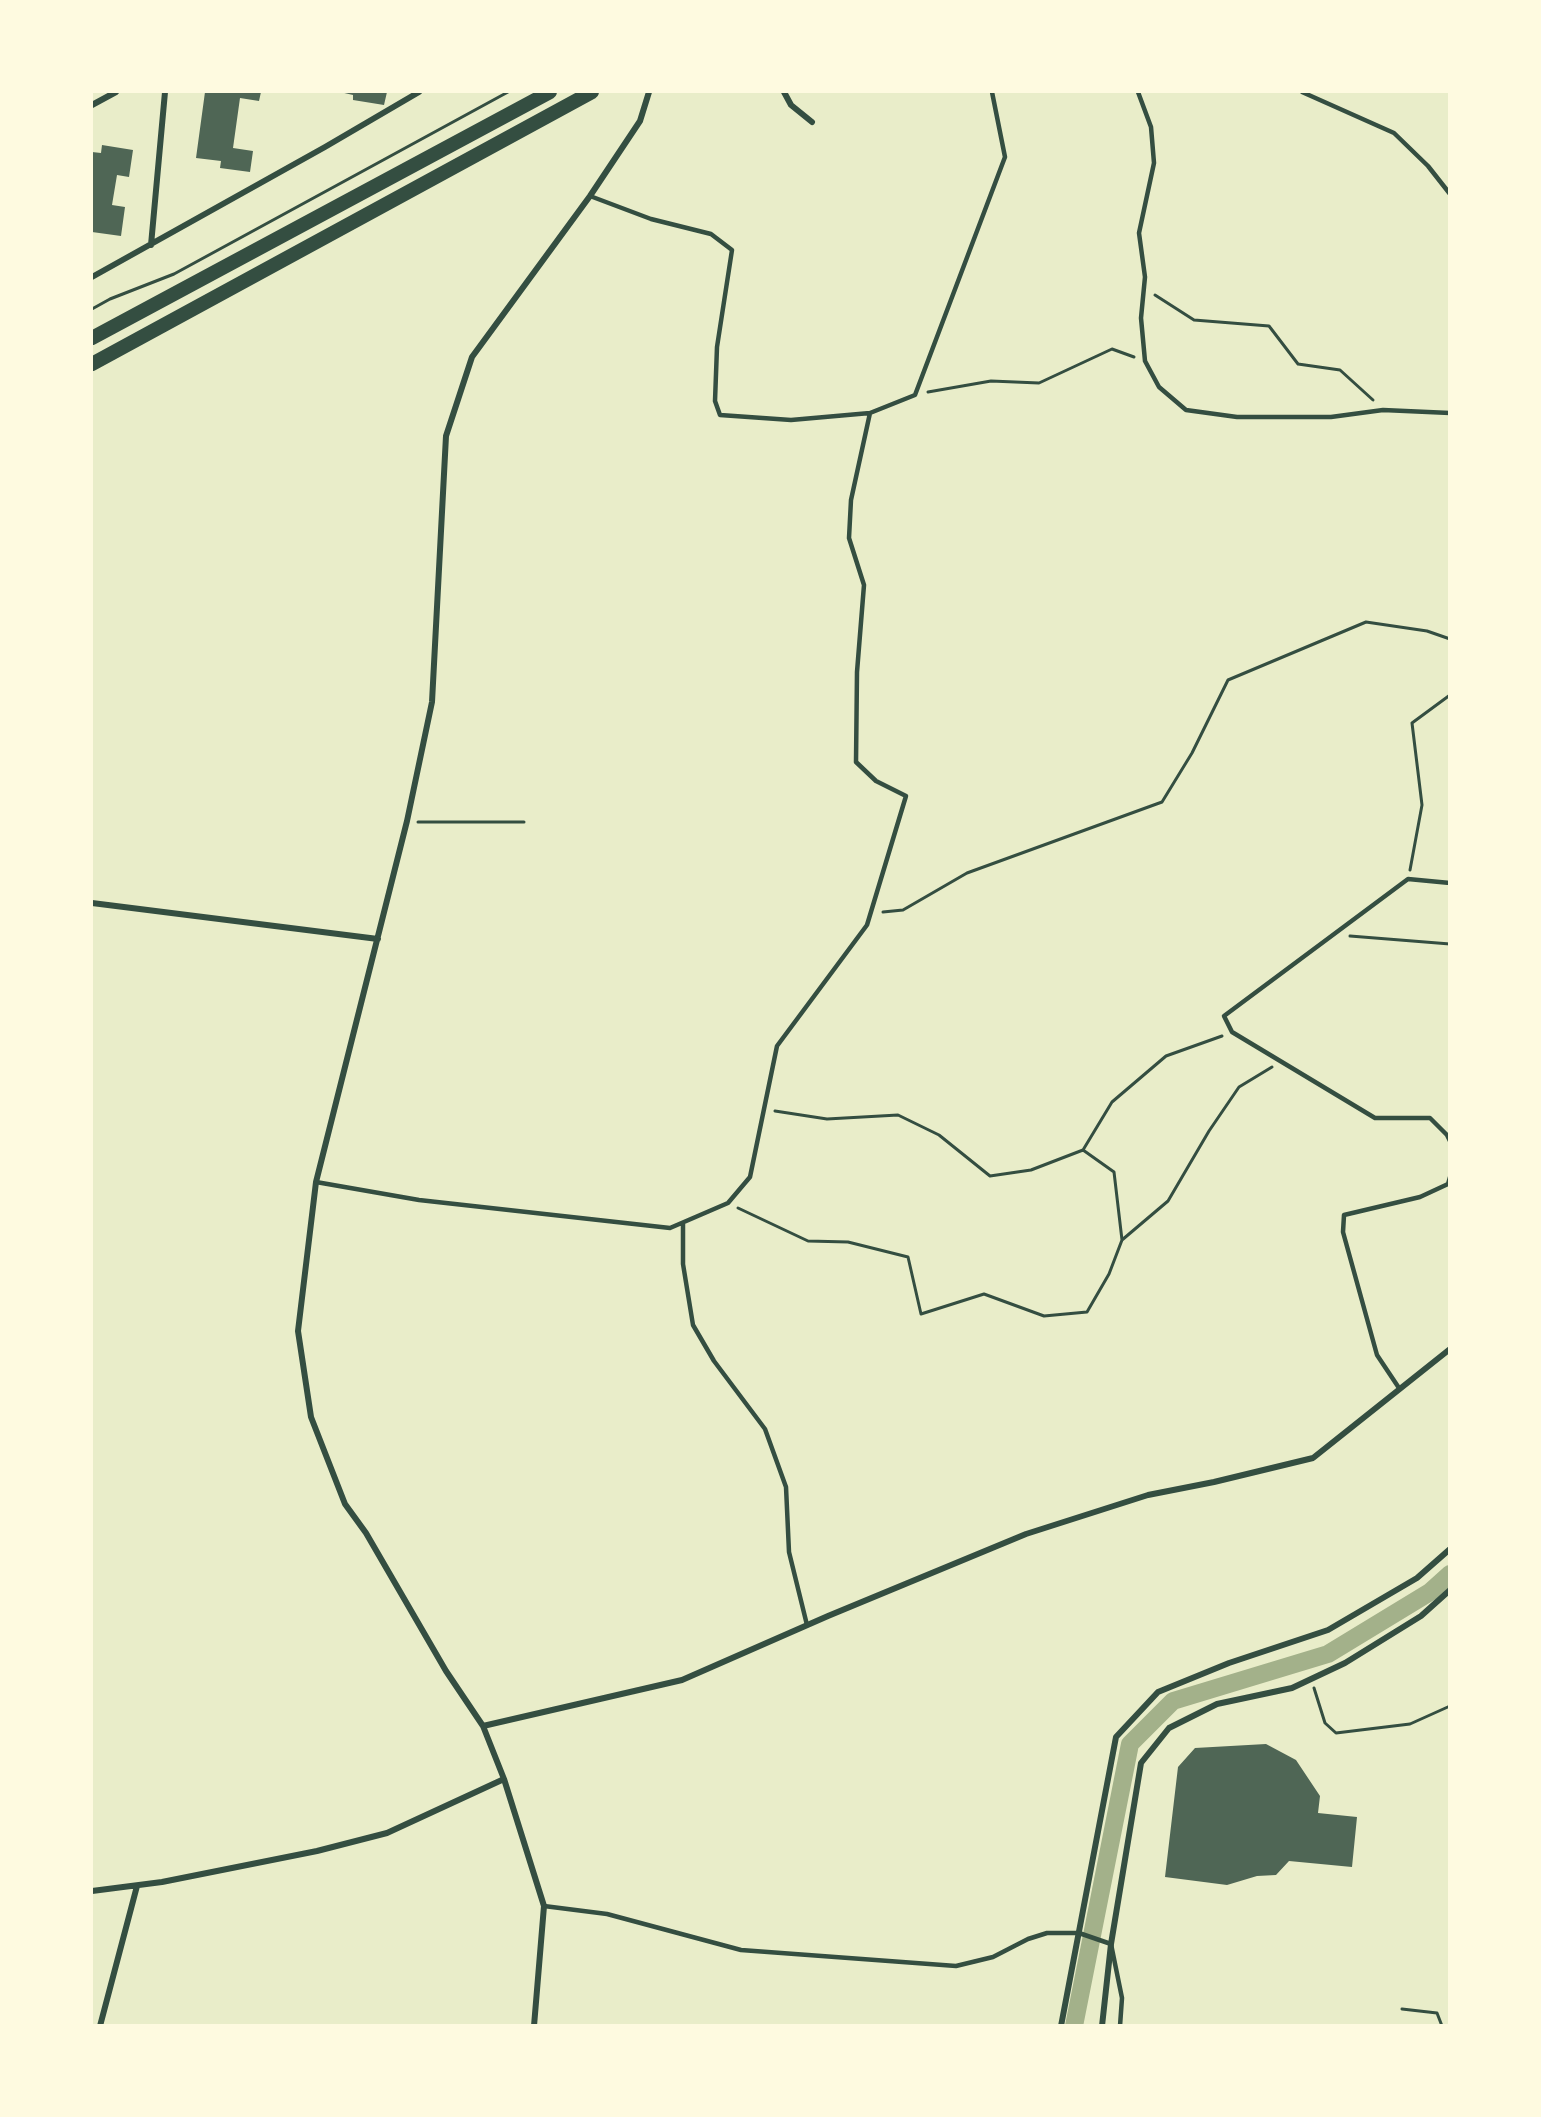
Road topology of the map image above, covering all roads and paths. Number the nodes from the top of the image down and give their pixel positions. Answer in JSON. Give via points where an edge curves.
{"nodes":[{"id":1,"x":116,"y":92,"type":"edge"},
{"id":2,"x":165,"y":92,"type":"edge"},
{"id":3,"x":419,"y":92,"type":"edge"},
{"id":4,"x":508,"y":92,"type":"edge"},
{"id":5,"x":550,"y":92,"type":"edge"},
{"id":6,"x":592,"y":92,"type":"edge"},
{"id":7,"x":649,"y":92,"type":"edge"},
{"id":8,"x":783,"y":92,"type":"edge"},
{"id":9,"x":992,"y":92,"type":"edge"},
{"id":10,"x":1138,"y":92,"type":"edge"},
{"id":11,"x":1302,"y":92,"type":"edge"},
{"id":12,"x":92,"y":105,"type":"edge"},
{"id":13,"x":812,"y":122,"type":"dead end"},
{"id":14,"x":1449,"y":194,"type":"edge"},
{"id":15,"x":590,"y":196,"type":"junction"},
{"id":16,"x":151,"y":245,"type":"junction"},
{"id":17,"x":92,"y":277,"type":"edge"},
{"id":18,"x":1144,"y":289,"type":"junction"},
{"id":19,"x":92,"y":309,"type":"edge"},
{"id":20,"x":92,"y":338,"type":"edge"},
{"id":21,"x":1145,"y":362,"type":"junction"},
{"id":22,"x":92,"y":364,"type":"edge"},
{"id":23,"x":915,"y":395,"type":"junction"},
{"id":24,"x":1383,"y":410,"type":"junction"},
{"id":25,"x":1449,"y":412,"type":"edge"},
{"id":26,"x":870,"y":413,"type":"junction"},
{"id":27,"x":1449,"y":639,"type":"edge"},
{"id":28,"x":1449,"y":694,"type":"edge"},
{"id":29,"x":407,"y":821,"type":"junction"},
{"id":30,"x":524,"y":822,"type":"dead end"},
{"id":31,"x":1408,"y":879,"type":"junction"},
{"id":32,"x":1449,"y":883,"type":"edge"},
{"id":33,"x":92,"y":903,"type":"edge"},
{"id":34,"x":870,"y":914,"type":"junction"},
{"id":35,"x":1333,"y":935,"type":"junction"},
{"id":36,"x":378,"y":939,"type":"junction"},
{"id":37,"x":1449,"y":944,"type":"edge"},
{"id":38,"x":1232,"y":1032,"type":"junction"},
{"id":39,"x":1280,"y":1061,"type":"junction"},
{"id":40,"x":764,"y":1109,"type":"junction"},
{"id":41,"x":1449,"y":1141,"type":"edge"},
{"id":42,"x":1083,"y":1150,"type":"junction"},
{"id":43,"x":1449,"y":1177,"type":"edge"},
{"id":44,"x":316,"y":1182,"type":"junction"},
{"id":45,"x":728,"y":1203,"type":"junction"},
{"id":46,"x":683,"y":1223,"type":"junction"},
{"id":47,"x":1122,"y":1240,"type":"junction"},
{"id":48,"x":1449,"y":1349,"type":"edge"},
{"id":49,"x":1399,"y":1388,"type":"junction"},
{"id":50,"x":1449,"y":1549,"type":"edge"},
{"id":51,"x":1449,"y":1590,"type":"edge"},
{"id":52,"x":807,"y":1625,"type":"junction"},
{"id":53,"x":1311,"y":1679,"type":"junction"},
{"id":54,"x":1449,"y":1706,"type":"edge"},
{"id":55,"x":483,"y":1726,"type":"junction"},
{"id":56,"x":504,"y":1779,"type":"junction"},
{"id":57,"x":137,"y":1886,"type":"junction"},
{"id":58,"x":92,"y":1891,"type":"edge"},
{"id":59,"x":544,"y":1906,"type":"junction"},
{"id":60,"x":1079,"y":1934,"type":"junction"},
{"id":61,"x":1111,"y":1944,"type":"junction"},
{"id":62,"x":1401,"y":2009,"type":"dead end"},
{"id":63,"x":100,"y":2025,"type":"edge"},
{"id":64,"x":534,"y":2025,"type":"edge"},
{"id":65,"x":1061,"y":2025,"type":"edge"},
{"id":66,"x":1102,"y":2025,"type":"edge"},
{"id":67,"x":1120,"y":2025,"type":"edge"},
{"id":68,"x":1442,"y":2025,"type":"edge"}],
"edges":[{"from":1,"to":12,"type":"street"},
{"from":2,"to":16,"type":"street"},
{"from":3,"to":16,"type":"street"},
{"from":4,"to":19,"type":"path","via":[[174,274]]},
{"from":5,"to":20,"type":"highway"},
{"from":6,"to":22,"type":"highway"},
{"from":7,"to":15,"type":"street","via":[[640,121]]},
{"from":8,"to":13,"type":"street","via":[[791,105]]},
{"from":9,"to":23,"type":"lane","via":[[1005,157]]},
{"from":10,"to":18,"type":"lane","via":[[1151,127],[1154,163],[1139,233]]},
{"from":11,"to":14,"type":"lane","via":[[1394,134],[1428,166]]},
{"from":15,"to":26,"type":"lane","via":[[651,219],[711,234],[732,250],[717,347],[715,401],[720,415],[792,420]]},
{"from":15,"to":29,"type":"street","via":[[472,357],[446,436],[432,702]]},
{"from":16,"to":17,"type":"street"},
{"from":18,"to":21,"type":"lane","via":[[1141,318]]},
{"from":18,"to":24,"type":"path","via":[[1194,320],[1269,326],[1298,364],[1340,370]]},
{"from":21,"to":23,"type":"path","via":[[1112,349],[1039,382],[991,381]]},
{"from":21,"to":24,"type":"lane","via":[[1159,387],[1186,410],[1238,417],[1331,417]]},
{"from":23,"to":26,"type":"lane"},
{"from":24,"to":25,"type":"lane"},
{"from":26,"to":34,"type":"lane","via":[[850,510],[849,538],[864,585],[857,672],[856,762],[876,782],[906,796]]},
{"from":27,"to":34,"type":"path","via":[[1427,631],[1366,622],[1228,680],[1192,753],[1162,802],[967,873],[903,910]]},
{"from":28,"to":31,"type":"path","via":[[1412,723],[1422,805]]},
{"from":29,"to":30,"type":"path"},
{"from":29,"to":36,"type":"street"},
{"from":31,"to":32,"type":"lane"},
{"from":31,"to":35,"type":"lane"},
{"from":33,"to":36,"type":"street"},
{"from":34,"to":40,"type":"lane","via":[[867,925],[777,1046]]},
{"from":35,"to":37,"type":"path"},
{"from":35,"to":38,"type":"lane","via":[[1224,1016]]},
{"from":36,"to":44,"type":"street"},
{"from":38,"to":39,"type":"lane"},
{"from":38,"to":42,"type":"path","via":[[1166,1056],[1112,1102]]},
{"from":39,"to":41,"type":"lane","via":[[1375,1118],[1430,1118]]},
{"from":39,"to":47,"type":"path","via":[[1239,1087],[1167,1201]]},
{"from":40,"to":42,"type":"path","via":[[827,1119],[898,1115],[939,1135],[990,1176],[1031,1170]]},
{"from":40,"to":45,"type":"lane","via":[[750,1177]]},
{"from":42,"to":47,"type":"path","via":[[1114,1172]]},
{"from":43,"to":49,"type":"lane","via":[[1448,1184],[1420,1197],[1344,1215],[1343,1233],[1377,1355]]},
{"from":44,"to":46,"type":"lane","via":[[419,1200],[659,1227]]},
{"from":44,"to":55,"type":"street","via":[[298,1331],[311,1417],[345,1504]]},
{"from":45,"to":46,"type":"lane"},
{"from":45,"to":47,"type":"path","via":[[808,1241],[848,1242],[908,1257],[921,1314],[984,1294],[1044,1316],[1087,1312],[1109,1274]]},
{"from":46,"to":52,"type":"lane","via":[[683,1264],[693,1325],[714,1361],[765,1429],[786,1487],[789,1552]]},
{"from":48,"to":49,"type":"street"},
{"from":49,"to":52,"type":"street","via":[[1313,1458],[1148,1495],[1026,1534]]},
{"from":50,"to":60,"type":"street","via":[[1417,1578],[1328,1630],[1158,1692],[1116,1737]]},
{"from":51,"to":53,"type":"street","via":[[1421,1616],[1345,1663]]},
{"from":52,"to":55,"type":"street","via":[[682,1680]]},
{"from":53,"to":54,"type":"path","via":[[1325,1723],[1336,1733],[1410,1724]]},
{"from":53,"to":61,"type":"street","via":[[1292,1688],[1217,1704],[1169,1728],[1141,1763]]},
{"from":55,"to":56,"type":"street"},
{"from":56,"to":57,"type":"street","via":[[387,1833],[317,1851]]},
{"from":56,"to":59,"type":"street"},
{"from":57,"to":58,"type":"street"},
{"from":57,"to":63,"type":"street"},
{"from":59,"to":60,"type":"lane","via":[[608,1914],[741,1950],[956,1966],[993,1957],[1047,1933]]},
{"from":59,"to":64,"type":"street"},
{"from":60,"to":61,"type":"lane"},
{"from":60,"to":65,"type":"street"},
{"from":61,"to":66,"type":"street"},
{"from":61,"to":67,"type":"lane","via":[[1122,1998]]},
{"from":62,"to":68,"type":"path","via":[[1437,2013]]}]}
